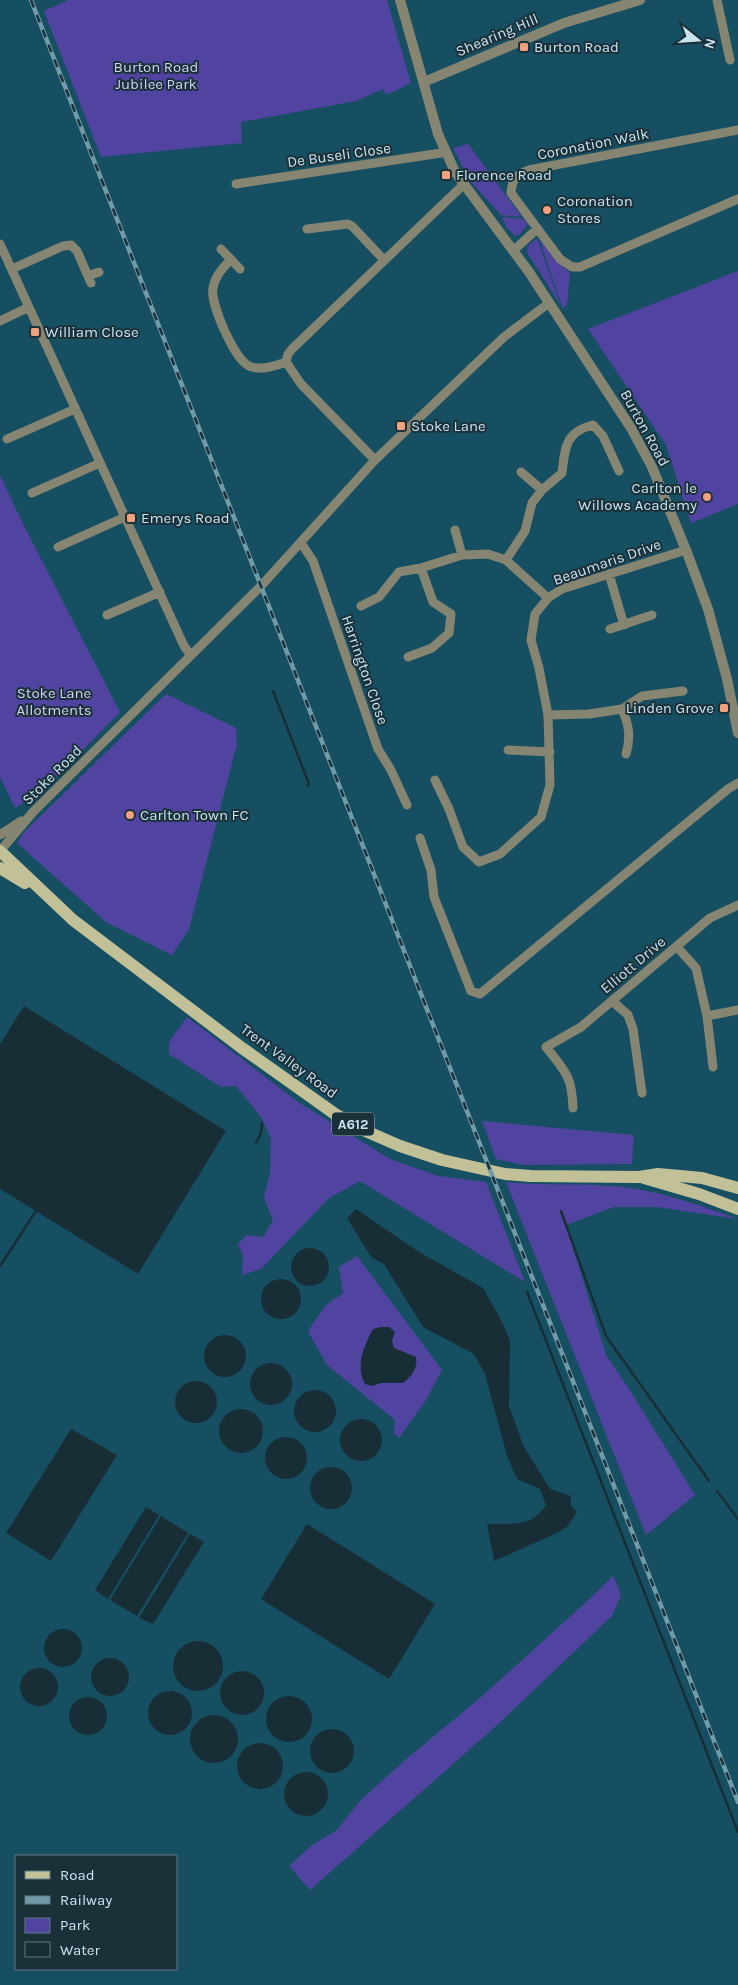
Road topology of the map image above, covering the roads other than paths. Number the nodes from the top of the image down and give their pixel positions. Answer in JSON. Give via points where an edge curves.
{"nodes":[{"id":1,"x":400,"y":0,"type":"edge"},
{"id":2,"x":640,"y":0,"type":"edge"},
{"id":3,"x":717,"y":0,"type":"edge"},
{"id":4,"x":730,"y":60,"type":"dead end"},
{"id":5,"x":424,"y":82,"type":"junction"},
{"id":6,"x":738,"y":130,"type":"edge"},
{"id":7,"x":444,"y":149,"type":"junction"},
{"id":8,"x":236,"y":184,"type":"dead end"},
{"id":9,"x":463,"y":185,"type":"junction"},
{"id":10,"x":738,"y":198,"type":"edge"},
{"id":11,"x":307,"y":229,"type":"dead end"},
{"id":12,"x":537,"y":229,"type":"junction"},
{"id":13,"x":0,"y":244,"type":"edge"},
{"id":14,"x":221,"y":249,"type":"dead end"},
{"id":15,"x":514,"y":250,"type":"junction"},
{"id":16,"x":231,"y":259,"type":"junction"},
{"id":17,"x":384,"y":260,"type":"junction"},
{"id":18,"x":240,"y":269,"type":"dead end"},
{"id":19,"x":12,"y":270,"type":"junction"},
{"id":20,"x":99,"y":272,"type":"dead end"},
{"id":21,"x":549,"y":303,"type":"junction"},
{"id":22,"x":30,"y":308,"type":"junction"},
{"id":23,"x":0,"y":321,"type":"edge"},
{"id":24,"x":286,"y":362,"type":"junction"},
{"id":25,"x":75,"y":409,"type":"junction"},
{"id":26,"x":7,"y":440,"type":"dead end"},
{"id":27,"x":375,"y":460,"type":"junction"},
{"id":28,"x":100,"y":463,"type":"junction"},
{"id":29,"x":619,"y":471,"type":"dead end"},
{"id":30,"x":521,"y":472,"type":"dead end"},
{"id":31,"x":542,"y":490,"type":"junction"},
{"id":32,"x":31,"y":493,"type":"dead end"},
{"id":33,"x":125,"y":517,"type":"junction"},
{"id":34,"x":455,"y":530,"type":"dead end"},
{"id":35,"x":301,"y":543,"type":"junction"},
{"id":36,"x":58,"y":547,"type":"dead end"},
{"id":37,"x":686,"y":550,"type":"junction"},
{"id":38,"x":462,"y":555,"type":"junction"},
{"id":39,"x":506,"y":560,"type":"junction"},
{"id":40,"x":421,"y":568,"type":"junction"},
{"id":41,"x":609,"y":574,"type":"junction"},
{"id":42,"x":160,"y":592,"type":"junction"},
{"id":43,"x":548,"y":598,"type":"junction"},
{"id":44,"x":361,"y":606,"type":"dead end"},
{"id":45,"x":107,"y":615,"type":"dead end"},
{"id":46,"x":652,"y":616,"type":"dead end"},
{"id":47,"x":624,"y":624,"type":"junction"},
{"id":48,"x":610,"y":629,"type":"dead end"},
{"id":49,"x":190,"y":654,"type":"junction"},
{"id":50,"x":408,"y":657,"type":"dead end"},
{"id":51,"x":683,"y":691,"type":"dead end"},
{"id":52,"x":622,"y":709,"type":"junction"},
{"id":53,"x":548,"y":714,"type":"junction"},
{"id":54,"x":738,"y":733,"type":"edge"},
{"id":55,"x":638,"y":747,"type":"dead end"},
{"id":56,"x":508,"y":750,"type":"dead end"},
{"id":57,"x":550,"y":752,"type":"junction"},
{"id":58,"x":435,"y":780,"type":"dead end"},
{"id":59,"x":738,"y":784,"type":"edge"},
{"id":60,"x":407,"y":805,"type":"dead end"},
{"id":61,"x":33,"y":812,"type":"junction"},
{"id":62,"x":0,"y":834,"type":"edge"},
{"id":63,"x":420,"y":838,"type":"dead end"},
{"id":64,"x":0,"y":851,"type":"edge"},
{"id":65,"x":0,"y":868,"type":"edge"},
{"id":66,"x":46,"y":896,"type":"junction"},
{"id":67,"x":738,"y":906,"type":"edge"},
{"id":68,"x":677,"y":947,"type":"junction"},
{"id":69,"x":612,"y":1001,"type":"junction"},
{"id":70,"x":738,"y":1010,"type":"edge"},
{"id":71,"x":707,"y":1016,"type":"junction"},
{"id":72,"x":713,"y":1067,"type":"dead end"},
{"id":73,"x":642,"y":1093,"type":"dead end"},
{"id":74,"x":573,"y":1108,"type":"dead end"},
{"id":75,"x":639,"y":1177,"type":"junction"},
{"id":76,"x":738,"y":1188,"type":"edge"},
{"id":77,"x":738,"y":1209,"type":"edge"}],
"edges":[{"from":1,"to":5,"type":"street","name":"Burton Road"},
{"from":2,"to":5,"type":"street","name":"Shearing Hill","via":[[564,23]]},
{"from":3,"to":4,"type":"street"},
{"from":5,"to":7,"type":"street","name":"Burton Road"},
{"from":6,"to":12,"type":"street","name":"Coronation Walk","via":[[520,173],[513,180],[511,192]]},
{"from":7,"to":8,"type":"street","name":"De Buseli Close","via":[[441,153]]},
{"from":7,"to":9,"type":"street","name":"Burton Road"},
{"from":9,"to":15,"type":"street","name":"Burton Road"},
{"from":9,"to":17,"type":"street"},
{"from":10,"to":12,"type":"street","name":"Coronation Walk","via":[[580,267],[572,267],[560,259]]},
{"from":11,"to":17,"type":"street","via":[[348,224]]},
{"from":12,"to":15,"type":"street"},
{"from":13,"to":19,"type":"street"},
{"from":14,"to":16,"type":"street"},
{"from":15,"to":21,"type":"street","name":"Burton Road"},
{"from":16,"to":18,"type":"street"},
{"from":16,"to":24,"type":"street","via":[[216,277],[212,290],[234,352],[247,366],[257,368]]},
{"from":17,"to":24,"type":"street","via":[[292,349]]},
{"from":19,"to":20,"type":"street","via":[[71,245],[77,251],[89,280]]},
{"from":19,"to":22,"type":"street"},
{"from":21,"to":27,"type":"street","via":[[504,337]]},
{"from":21,"to":37,"type":"street","name":"Burton Road","via":[[631,428],[652,467]]},
{"from":22,"to":23,"type":"street"},
{"from":22,"to":25,"type":"street"},
{"from":24,"to":27,"type":"street","via":[[301,384]]},
{"from":25,"to":26,"type":"street"},
{"from":25,"to":28,"type":"street"},
{"from":27,"to":35,"type":"street"},
{"from":28,"to":32,"type":"street"},
{"from":28,"to":33,"type":"street"},
{"from":29,"to":31,"type":"street","via":[[604,436],[593,425],[580,429],[565,445],[562,473]]},
{"from":30,"to":31,"type":"street"},
{"from":31,"to":39,"type":"street","via":[[532,503],[525,531]]},
{"from":33,"to":36,"type":"street"},
{"from":33,"to":42,"type":"street"},
{"from":34,"to":38,"type":"street"},
{"from":35,"to":49,"type":"street"},
{"from":35,"to":60,"type":"street","name":"Harrington Close","via":[[313,561],[378,750]]},
{"from":37,"to":41,"type":"street","name":"Beaumaris Drive"},
{"from":37,"to":54,"type":"street","name":"Burton Road","via":[[708,609]]},
{"from":38,"to":39,"type":"street","via":[[488,554]]},
{"from":38,"to":40,"type":"street"},
{"from":39,"to":43,"type":"street"},
{"from":40,"to":44,"type":"street","via":[[399,572],[379,597]]},
{"from":40,"to":50,"type":"street","via":[[433,602],[451,614],[449,633],[432,648]]},
{"from":41,"to":43,"type":"street","name":"Beaumaris Drive","via":[[562,589]]},
{"from":41,"to":47,"type":"street"},
{"from":42,"to":45,"type":"street"},
{"from":42,"to":49,"type":"street"},
{"from":43,"to":53,"type":"street","name":"Beaumaris Drive","via":[[535,614],[531,640]]},
{"from":46,"to":47,"type":"street"},
{"from":47,"to":48,"type":"street"},
{"from":49,"to":61,"type":"street","name":"Stoke Road"},
{"from":51,"to":52,"type":"street","via":[[642,696]]},
{"from":52,"to":53,"type":"street","via":[[589,714]]},
{"from":52,"to":55,"type":"street","via":[[627,721],[627,749]]},
{"from":53,"to":57,"type":"street","name":"Beaumaris Drive"},
{"from":56,"to":57,"type":"street"},
{"from":57,"to":58,"type":"street","name":"Beaumaris Drive","via":[[550,785],[541,817],[500,854],[479,862],[463,847]]},
{"from":59,"to":63,"type":"street","via":[[480,994],[471,990],[434,897],[431,870]]},
{"from":61,"to":62,"type":"street"},
{"from":61,"to":64,"type":"street","name":"Stoke Road"},
{"from":64,"to":66,"type":"main road","name":"Trent Valley Road","number":"A612"},
{"from":65,"to":66,"type":"main road","name":"Trent Valley Road","number":"A612"},
{"from":66,"to":75,"type":"main road","name":"Trent Valley Road","number":"A612","via":[[242,1048],[361,1129],[400,1146],[479,1170],[531,1176]]},
{"from":67,"to":68,"type":"street","name":"Elliott Drive","via":[[710,918]]},
{"from":68,"to":69,"type":"street","name":"Elliott Drive"},
{"from":68,"to":71,"type":"street","via":[[696,968]]},
{"from":69,"to":73,"type":"street","via":[[628,1015],[633,1029]]},
{"from":69,"to":74,"type":"street","name":"Elliott Drive","via":[[581,1027],[546,1047],[566,1073],[572,1088]]},
{"from":70,"to":71,"type":"street"},
{"from":71,"to":72,"type":"street"},
{"from":75,"to":76,"type":"main road","name":"Trent Valley Road","number":"A612","via":[[658,1174],[702,1178]]},
{"from":75,"to":77,"type":"main road","name":"Trent Valley Road","number":"A612"}]}
